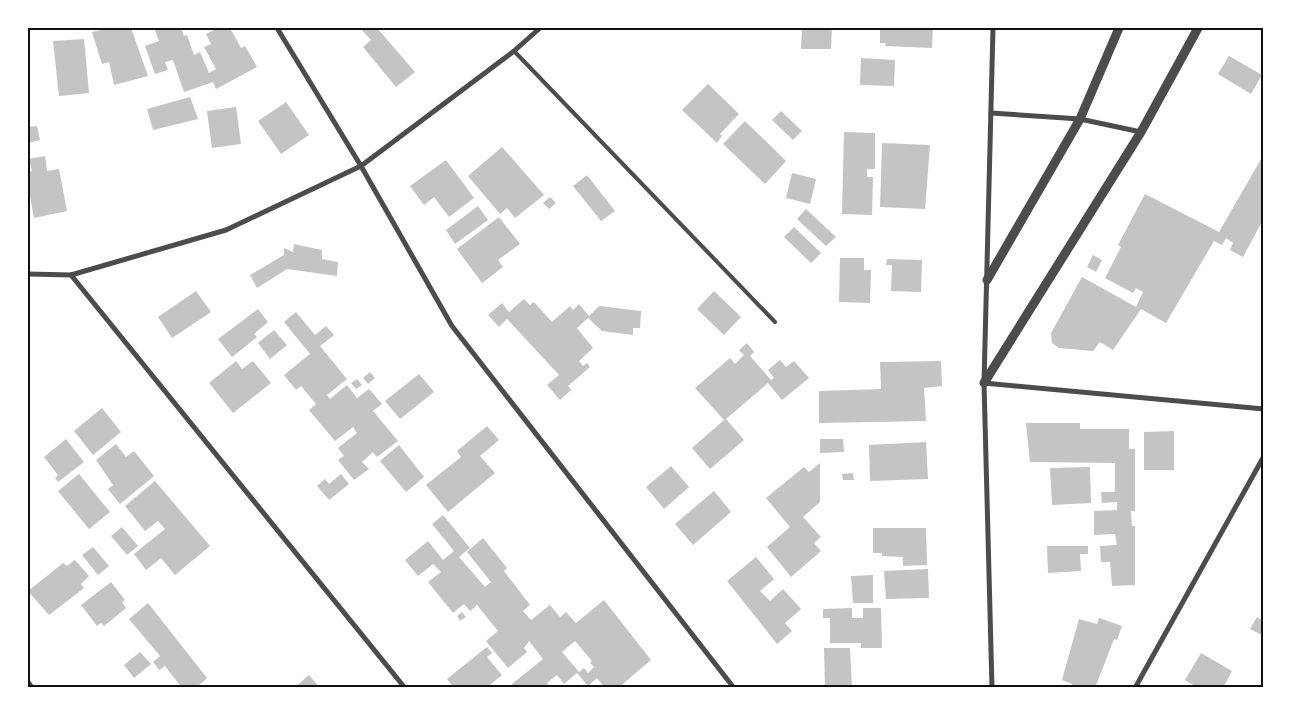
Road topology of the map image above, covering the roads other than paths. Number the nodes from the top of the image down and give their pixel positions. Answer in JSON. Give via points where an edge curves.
{"nodes":[{"id":1,"x":277,"y":28,"type":"edge"},
{"id":2,"x":540,"y":28,"type":"edge"},
{"id":3,"x":993,"y":28,"type":"edge"},
{"id":4,"x":1120,"y":28,"type":"edge"},
{"id":5,"x":1198,"y":28,"type":"edge"},
{"id":6,"x":514,"y":50,"type":"junction"},
{"id":7,"x":991,"y":112,"type":"junction"},
{"id":8,"x":1080,"y":119,"type":"junction"},
{"id":9,"x":1141,"y":132,"type":"junction"},
{"id":10,"x":361,"y":166,"type":"junction"},
{"id":11,"x":28,"y":274,"type":"edge"},
{"id":12,"x":71,"y":275,"type":"junction"},
{"id":13,"x":987,"y":280,"type":"junction"},
{"id":14,"x":775,"y":322,"type":"dead end"},
{"id":15,"x":984,"y":383,"type":"junction"},
{"id":16,"x":1264,"y":409,"type":"edge"},
{"id":17,"x":1264,"y":456,"type":"edge"},
{"id":18,"x":28,"y":682,"type":"edge"},
{"id":19,"x":32,"y":688,"type":"edge"},
{"id":20,"x":405,"y":688,"type":"edge"},
{"id":21,"x":734,"y":688,"type":"edge"},
{"id":22,"x":992,"y":688,"type":"edge"},
{"id":23,"x":1135,"y":688,"type":"edge"}],
"edges":[{"from":1,"to":10,"type":"street"},
{"from":2,"to":6,"type":"street"},
{"from":3,"to":7,"type":"street"},
{"from":4,"to":8,"type":"street"},
{"from":5,"to":9,"type":"street"},
{"from":6,"to":10,"type":"street"},
{"from":6,"to":14,"type":"lane"},
{"from":7,"to":8,"type":"street"},
{"from":7,"to":13,"type":"street"},
{"from":8,"to":9,"type":"street"},
{"from":8,"to":13,"type":"street"},
{"from":9,"to":15,"type":"street"},
{"from":10,"to":12,"type":"street","via":[[226,230]]},
{"from":10,"to":21,"type":"street","via":[[452,326]]},
{"from":11,"to":12,"type":"street"},
{"from":12,"to":20,"type":"street"},
{"from":13,"to":15,"type":"street"},
{"from":15,"to":16,"type":"street"},
{"from":15,"to":22,"type":"street"},
{"from":17,"to":23,"type":"street"},
{"from":18,"to":19,"type":"street"}]}
